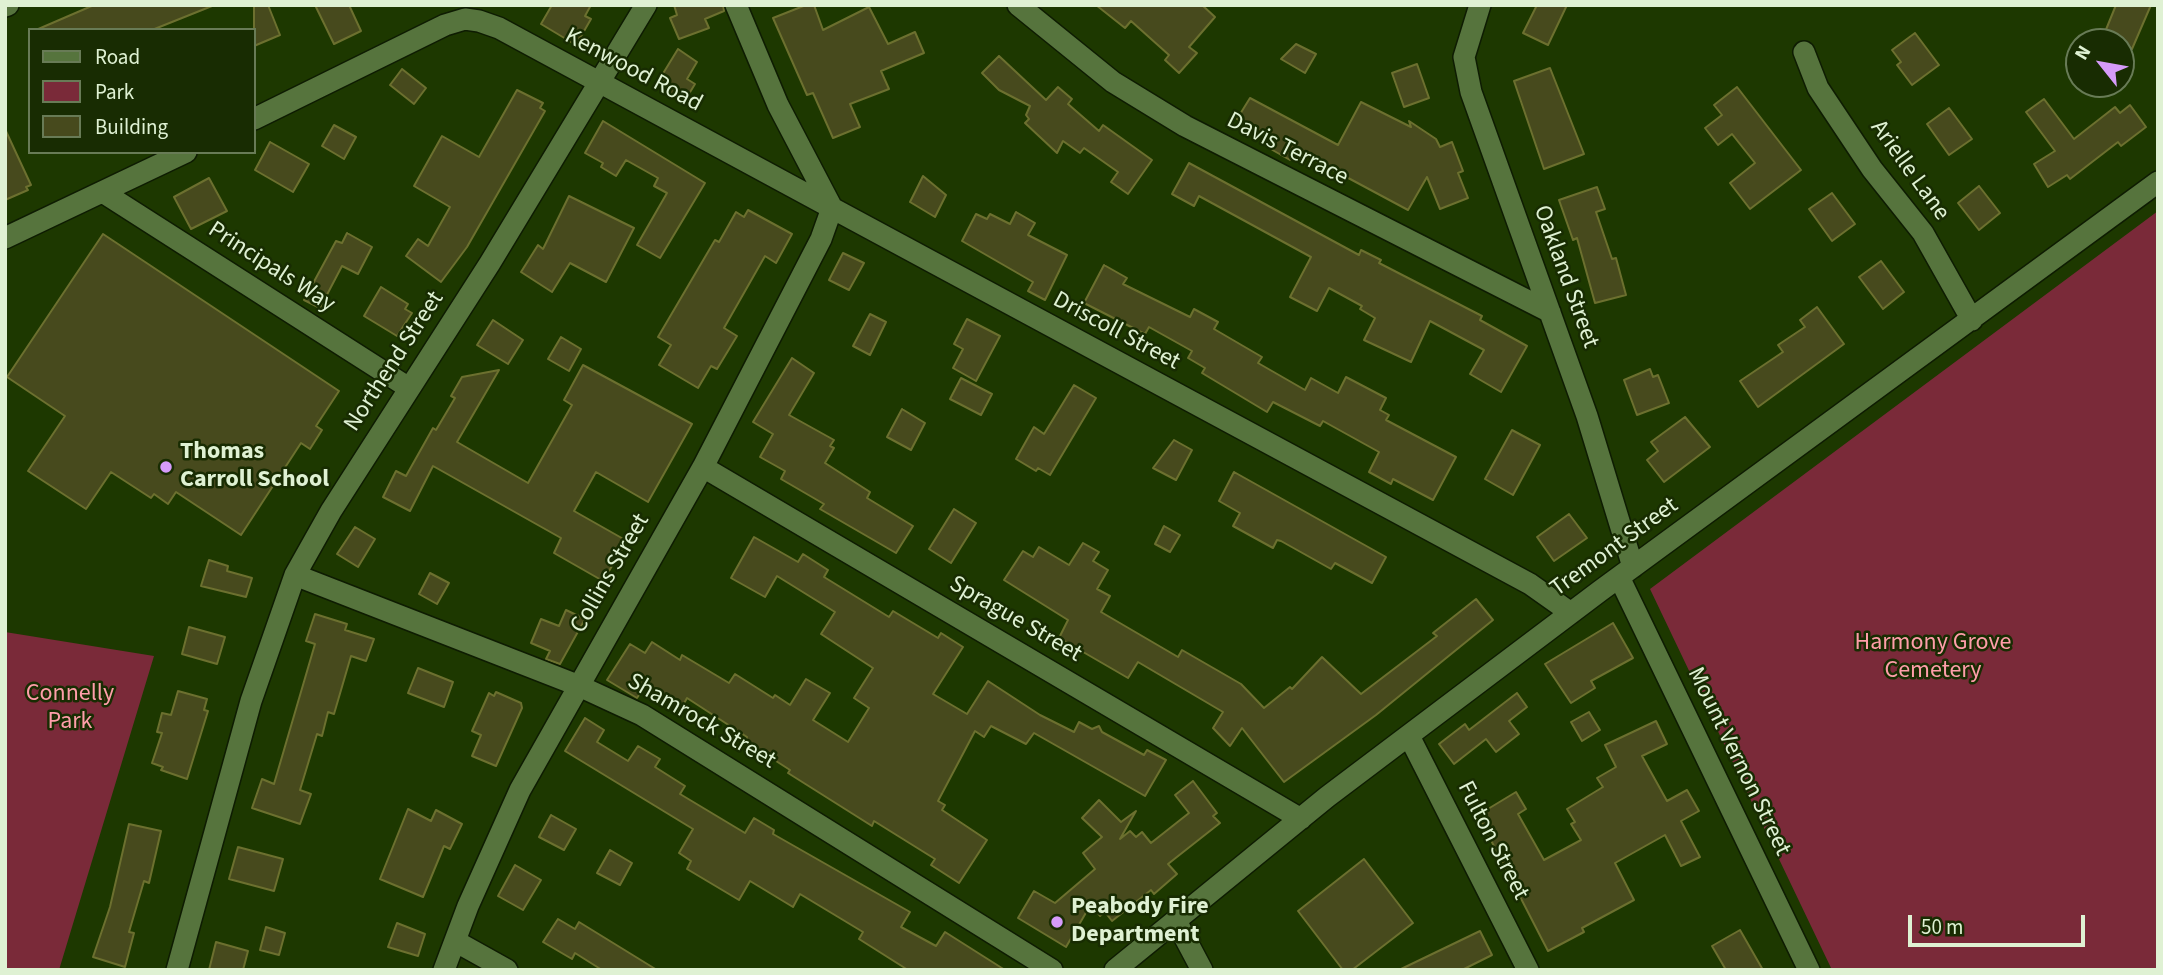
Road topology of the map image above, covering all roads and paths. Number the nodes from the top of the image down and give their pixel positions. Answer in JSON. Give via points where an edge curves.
{"nodes":[{"id":1,"x":646,"y":5,"type":"edge"},
{"id":2,"x":736,"y":5,"type":"edge"},
{"id":3,"x":1018,"y":5,"type":"edge"},
{"id":4,"x":1480,"y":5,"type":"edge"},
{"id":5,"x":1804,"y":52,"type":"dead end"},
{"id":6,"x":597,"y":82,"type":"junction"},
{"id":7,"x":256,"y":118,"type":"edge"},
{"id":8,"x":182,"y":154,"type":"edge"},
{"id":9,"x":2158,"y":183,"type":"edge"},
{"id":10,"x":104,"y":193,"type":"junction"},
{"id":11,"x":832,"y":208,"type":"junction"},
{"id":12,"x":5,"y":238,"type":"edge"},
{"id":13,"x":1550,"y":312,"type":"junction"},
{"id":14,"x":1972,"y":320,"type":"junction"},
{"id":15,"x":409,"y":388,"type":"junction"},
{"id":16,"x":703,"y":467,"type":"junction"},
{"id":17,"x":1626,"y":572,"type":"junction"},
{"id":18,"x":295,"y":575,"type":"junction"},
{"id":19,"x":1571,"y":613,"type":"junction"},
{"id":20,"x":577,"y":685,"type":"junction"},
{"id":21,"x":1409,"y":736,"type":"junction"},
{"id":22,"x":1301,"y":819,"type":"junction"},
{"id":23,"x":1176,"y":921,"type":"junction"},
{"id":24,"x":455,"y":941,"type":"junction"},
{"id":25,"x":177,"y":970,"type":"edge"},
{"id":26,"x":444,"y":970,"type":"edge"},
{"id":27,"x":507,"y":970,"type":"edge"},
{"id":28,"x":1052,"y":970,"type":"edge"},
{"id":29,"x":1115,"y":970,"type":"edge"},
{"id":30,"x":1202,"y":970,"type":"edge"},
{"id":31,"x":1528,"y":970,"type":"edge"},
{"id":32,"x":1810,"y":970,"type":"edge"}],
"edges":[{"from":1,"to":6,"type":"street","name":"Northend Street"},
{"from":2,"to":11,"type":"street","via":[[778,105]]},
{"from":3,"to":13,"type":"street","name":"Davis Terrace","via":[[1113,82],[1185,126]]},
{"from":4,"to":13,"type":"street","name":"Oakland Street","via":[[1464,57],[1471,92]]},
{"from":5,"to":14,"type":"street","name":"Arielle Lane","via":[[1818,88],[1872,169],[1923,233]]},
{"from":6,"to":7,"type":"street","name":"Kenwood Road","via":[[499,28],[465,19]]},
{"from":6,"to":11,"type":"street","name":"Kenwood Road"},
{"from":6,"to":15,"type":"street","name":"Northend Street","via":[[490,263]]},
{"from":8,"to":10,"type":"street"},
{"from":9,"to":14,"type":"street","name":"Tremont Street"},
{"from":10,"to":12,"type":"street"},
{"from":10,"to":15,"type":"street","name":"Principals Way"},
{"from":11,"to":16,"type":"street","name":"Collins Street","via":[[821,239]]},
{"from":11,"to":19,"type":"street","name":"Driscoll Street","via":[[1530,584]]},
{"from":13,"to":17,"type":"street","name":"Oakland Street","via":[[1587,416]]},
{"from":14,"to":17,"type":"street","name":"Tremont Street"},
{"from":15,"to":18,"type":"street","name":"Northend Street"},
{"from":16,"to":20,"type":"street","name":"Collins Street"},
{"from":16,"to":22,"type":"street","name":"Sprague Street"},
{"from":17,"to":19,"type":"street","name":"Tremont Street"},
{"from":17,"to":32,"type":"street","name":"Mount Vernon Street"},
{"from":18,"to":20,"type":"street","name":"Shamrock Street"},
{"from":18,"to":25,"type":"street","name":"Northend Street","via":[[251,701]]},
{"from":19,"to":21,"type":"street","name":"Tremont Street"},
{"from":20,"to":24,"type":"street","name":"Collins Street","via":[[520,790]]},
{"from":20,"to":28,"type":"street","name":"Shamrock Street","via":[[680,737]]},
{"from":21,"to":22,"type":"street","name":"Tremont Street"},
{"from":21,"to":31,"type":"street","name":"Fulton Street"},
{"from":22,"to":23,"type":"street","name":"Tremont Street"},
{"from":23,"to":29,"type":"street","name":"Tremont Street"},
{"from":23,"to":30,"type":"street"},
{"from":24,"to":26,"type":"street","name":"Collins Street"},
{"from":24,"to":27,"type":"street"}]}
